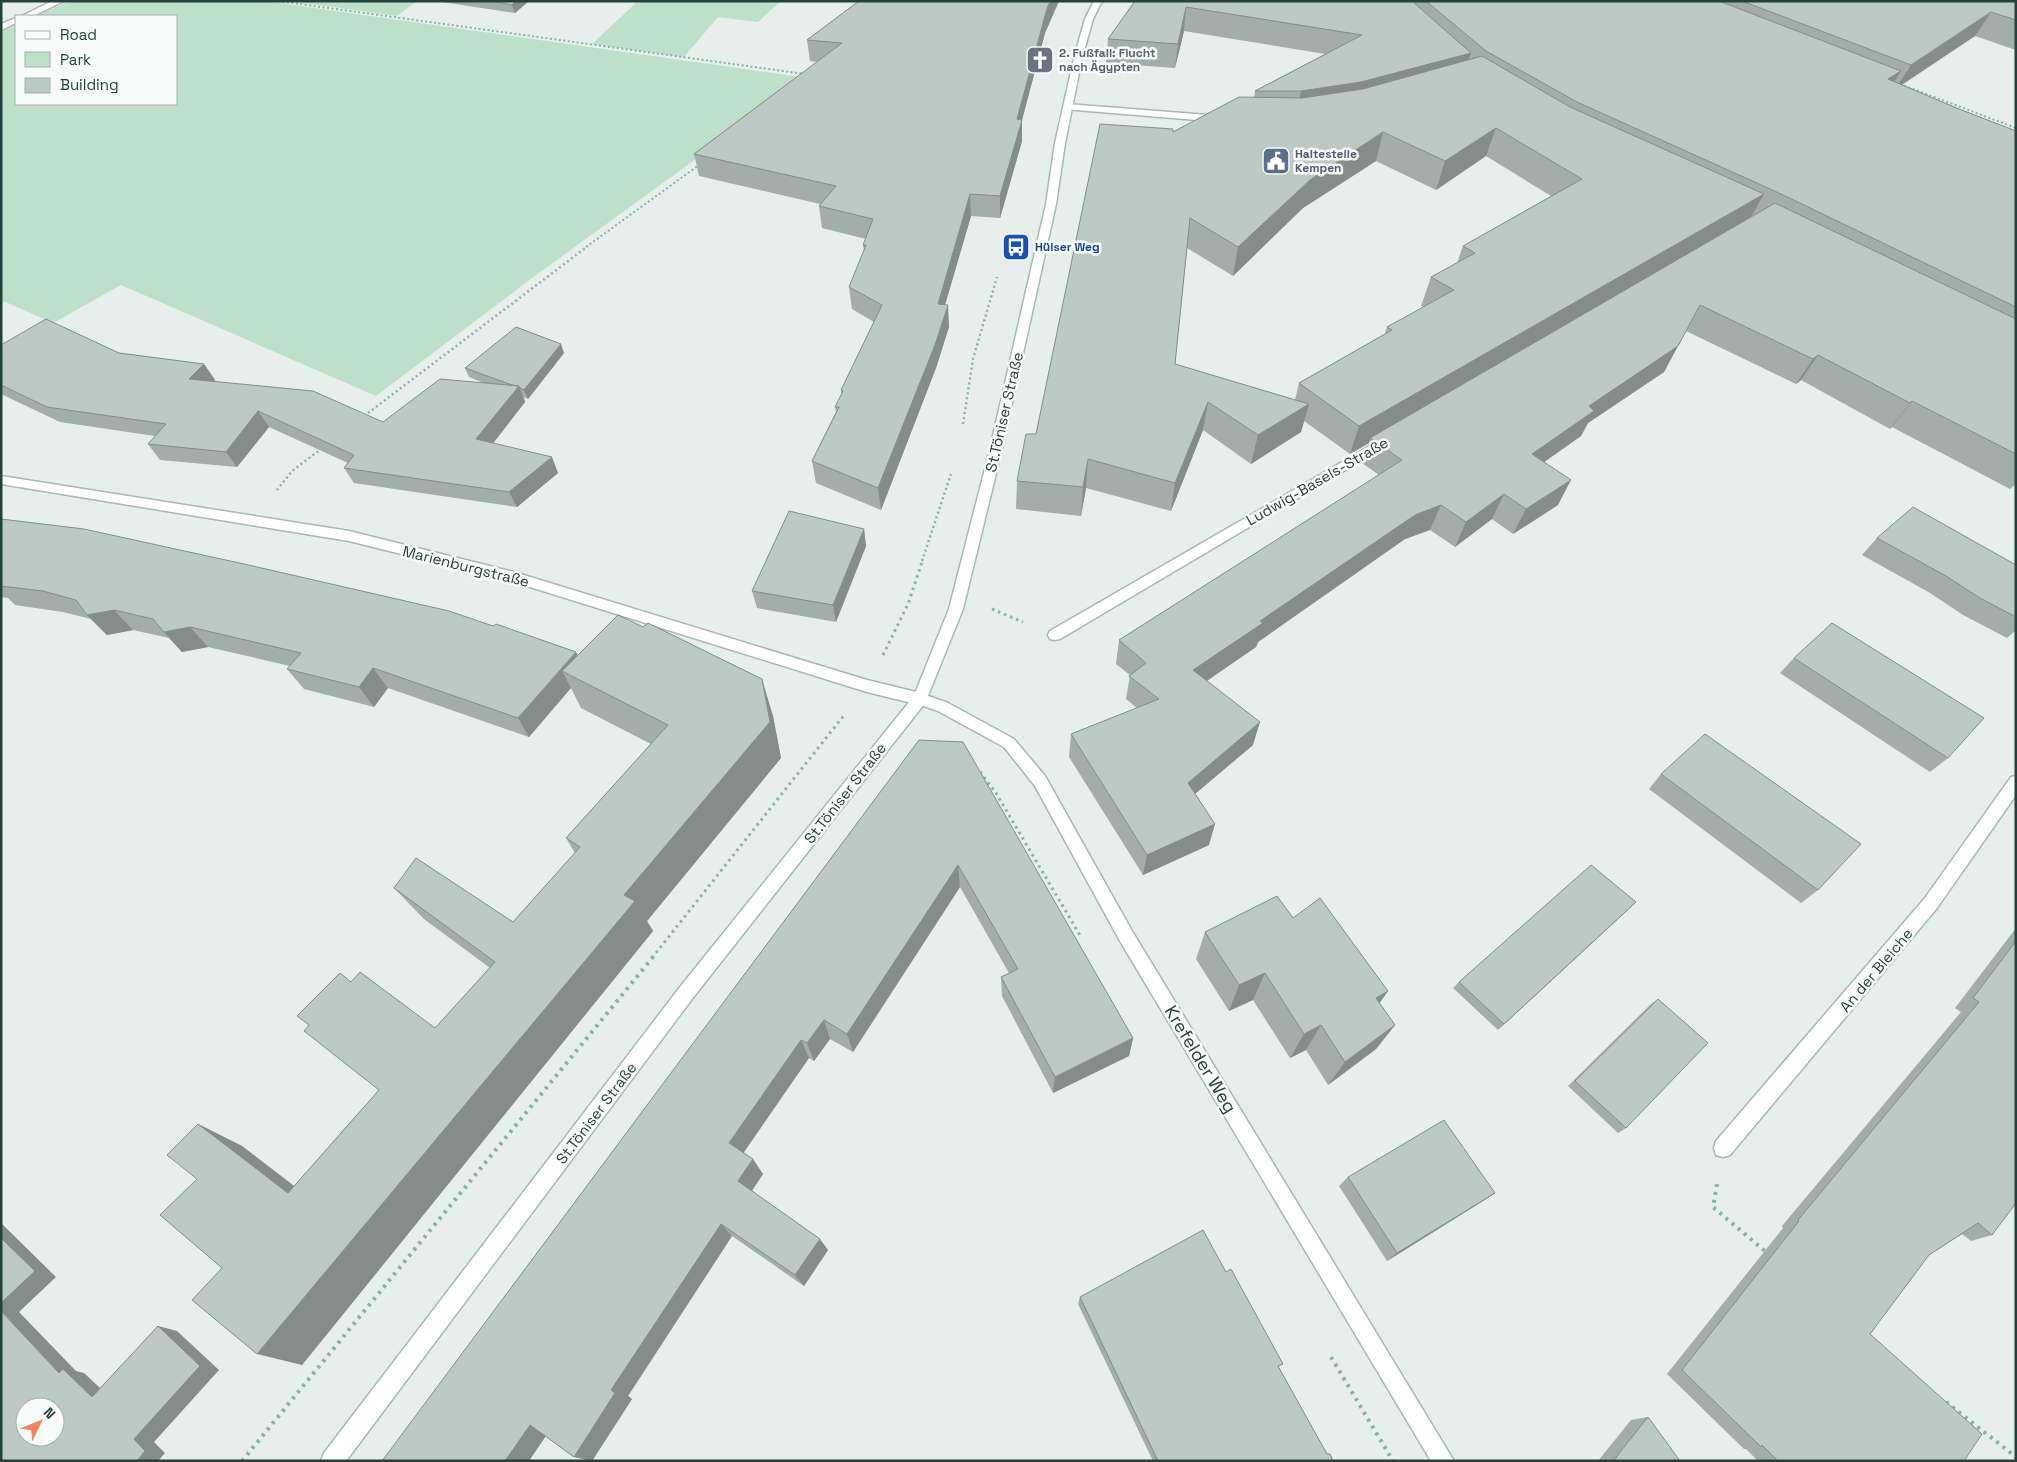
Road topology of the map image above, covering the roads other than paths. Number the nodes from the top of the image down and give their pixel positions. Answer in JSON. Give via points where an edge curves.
{"nodes":[{"id":1,"x":60,"y":1,"type":"edge"},
{"id":2,"x":1098,"y":1,"type":"edge"},
{"id":3,"x":28,"y":15,"type":"edge"},
{"id":4,"x":15,"y":20,"type":"edge"},
{"id":5,"x":1,"y":27,"type":"edge"},
{"id":6,"x":1067,"y":107,"type":"junction"},
{"id":7,"x":1231,"y":120,"type":"edge"},
{"id":8,"x":1390,"y":438,"type":"edge"},
{"id":9,"x":1,"y":480,"type":"edge"},
{"id":10,"x":1055,"y":635,"type":"road end"},
{"id":11,"x":920,"y":699,"type":"junction"},
{"id":12,"x":2016,"y":782,"type":"edge"},
{"id":13,"x":1723,"y":1148,"type":"road end"},
{"id":14,"x":332,"y":1461,"type":"edge"},
{"id":15,"x":1443,"y":1461,"type":"edge"}],
"edges":[{"from":1,"to":3,"type":"street"},
{"from":2,"to":6,"type":"street","name":"St.Töniser Straße","via":[[1085,33]]},
{"from":4,"to":5,"type":"street"},
{"from":6,"to":7,"type":"street"},
{"from":6,"to":11,"type":"street","name":"St.Töniser Straße","via":[[1040,256],[995,453],[956,610]]},
{"from":8,"to":10,"type":"street","name":"Ludwig-Basels-Straße"},
{"from":9,"to":11,"type":"street","name":"Marienburgstraße","via":[[349,536],[514,577],[867,686]]},
{"from":11,"to":14,"type":"street","name":"St.Töniser Straße","via":[[686,993]]},
{"from":11,"to":15,"type":"street","name":"Krefelder Weg","via":[[942,707],[1009,743],[1040,781],[1126,936]]},
{"from":12,"to":13,"type":"street","name":"An der Bleiche","via":[[1931,903]]}]}
